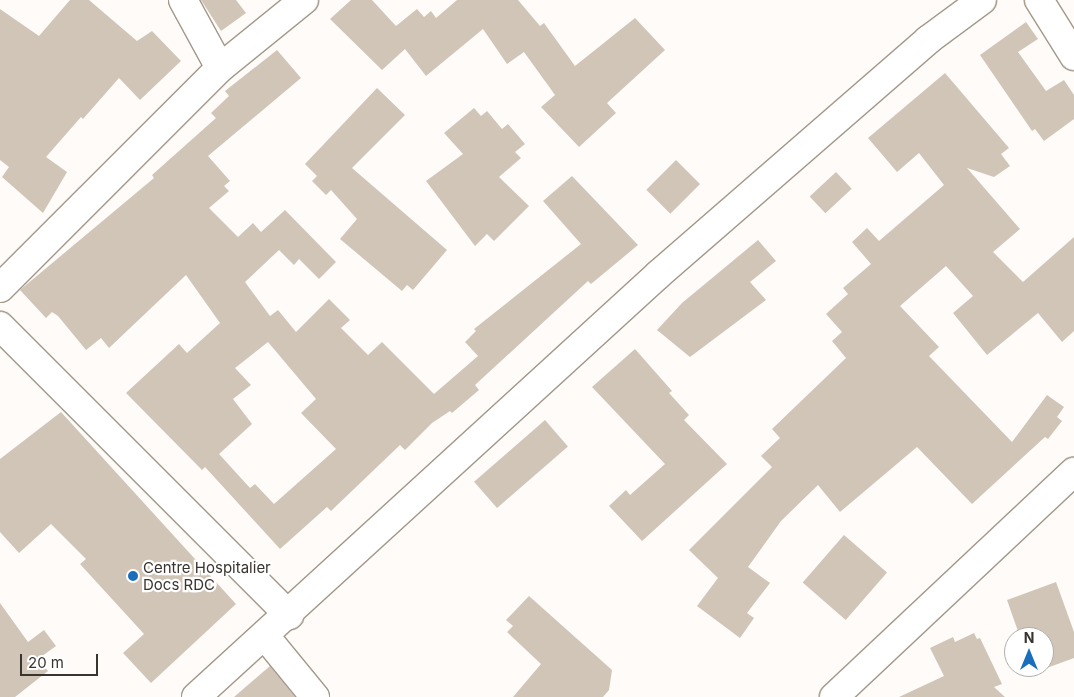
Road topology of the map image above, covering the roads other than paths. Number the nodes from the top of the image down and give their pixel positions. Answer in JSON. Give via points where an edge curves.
{"nodes":[{"id":1,"x":183,"y":0,"type":"edge"},
{"id":2,"x":304,"y":0,"type":"edge"},
{"id":3,"x":982,"y":0,"type":"edge"},
{"id":4,"x":1039,"y":0,"type":"edge"},
{"id":5,"x":1074,"y":56,"type":"edge"},
{"id":6,"x":220,"y":68,"type":"junction"},
{"id":7,"x":0,"y":288,"type":"edge"},
{"id":8,"x":0,"y":326,"type":"edge"},
{"id":9,"x":1074,"y":472,"type":"edge"},
{"id":10,"x":289,"y":615,"type":"junction"},
{"id":11,"x":265,"y":636,"type":"junction"},
{"id":12,"x":196,"y":697,"type":"edge"},
{"id":13,"x":315,"y":697,"type":"edge"},
{"id":14,"x":834,"y":697,"type":"edge"}],
"edges":[{"from":1,"to":6,"type":"street"},
{"from":2,"to":6,"type":"street"},
{"from":3,"to":10,"type":"street","via":[[928,40],[659,274]]},
{"from":4,"to":5,"type":"street"},
{"from":6,"to":7,"type":"street"},
{"from":8,"to":10,"type":"street"},
{"from":9,"to":14,"type":"street"},
{"from":10,"to":11,"type":"street"},
{"from":11,"to":12,"type":"street"},
{"from":11,"to":13,"type":"street"}]}
